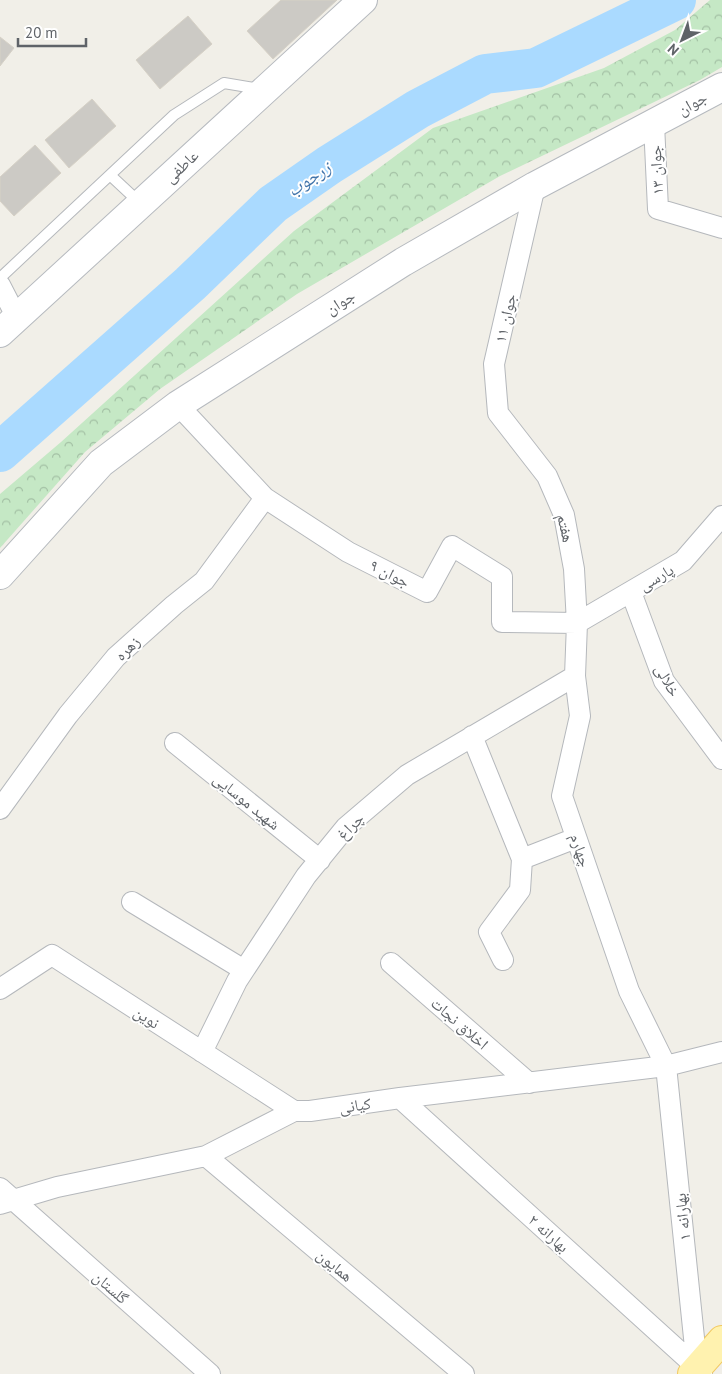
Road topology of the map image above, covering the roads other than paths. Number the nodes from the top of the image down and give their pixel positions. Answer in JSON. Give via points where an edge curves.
{"nodes":[{"id":1,"x":363,"y":0,"type":"edge"},
{"id":2,"x":722,"y":87,"type":"edge"},
{"id":3,"x":264,"y":89,"type":"junction"},
{"id":4,"x":654,"y":124,"type":"junction"},
{"id":5,"x":110,"y":175,"type":"junction"},
{"id":6,"x":535,"y":186,"type":"junction"},
{"id":7,"x":140,"y":203,"type":"junction"},
{"id":8,"x":722,"y":228,"type":"edge"},
{"id":9,"x":0,"y":278,"type":"edge"},
{"id":10,"x":0,"y":285,"type":"edge"},
{"id":11,"x":9,"y":325,"type":"edge"},
{"id":12,"x":178,"y":405,"type":"junction"},
{"id":13,"x":522,"y":445,"type":"joint"},
{"id":14,"x":264,"y":498,"type":"junction"},
{"id":15,"x":722,"y":516,"type":"edge"},
{"id":16,"x":0,"y":575,"type":"edge"},
{"id":17,"x":631,"y":592,"type":"junction"},
{"id":18,"x":577,"y":624,"type":"junction"},
{"id":19,"x":576,"y":676,"type":"junction"},
{"id":20,"x":472,"y":736,"type":"junction"},
{"id":21,"x":175,"y":743,"type":"dead end"},
{"id":22,"x":722,"y":759,"type":"edge"},
{"id":23,"x":3,"y":800,"type":"edge"},
{"id":24,"x":576,"y":838,"type":"junction"},
{"id":25,"x":320,"y":860,"type":"junction"},
{"id":26,"x":522,"y":860,"type":"junction"},
{"id":27,"x":132,"y":902,"type":"dead end"},
{"id":28,"x":503,"y":960,"type":"dead end"},
{"id":29,"x":391,"y":963,"type":"dead end"},
{"id":30,"x":244,"y":970,"type":"junction"},
{"id":31,"x":0,"y":989,"type":"edge"},
{"id":32,"x":202,"y":1052,"type":"junction"},
{"id":33,"x":722,"y":1052,"type":"edge"},
{"id":34,"x":666,"y":1066,"type":"junction"},
{"id":35,"x":529,"y":1083,"type":"junction"},
{"id":36,"x":400,"y":1098,"type":"junction"},
{"id":37,"x":294,"y":1111,"type":"junction"},
{"id":38,"x":206,"y":1156,"type":"junction"},
{"id":39,"x":4,"y":1197,"type":"edge"},
{"id":40,"x":722,"y":1340,"type":"edge"},
{"id":41,"x":697,"y":1372,"type":"edge"},
{"id":42,"x":210,"y":1374,"type":"edge"},
{"id":43,"x":464,"y":1374,"type":"edge"}],
"edges":[{"from":1,"to":3,"type":"main road","name":"عاطفی"},
{"from":2,"to":4,"type":"main road","name":"جوان"},
{"from":3,"to":5,"type":"lane","via":[[224,83],[174,115]]},
{"from":3,"to":7,"type":"main road","name":"عاطفی"},
{"from":4,"to":6,"type":"main road","name":"جوان"},
{"from":4,"to":8,"type":"street","name":"جوان ۱۳","via":[[658,208]]},
{"from":5,"to":7,"type":"lane"},
{"from":5,"to":9,"type":"lane"},
{"from":6,"to":12,"type":"main road","name":"جوان","via":[[403,262]]},
{"from":6,"to":13,"type":"street","name":"جوان ۱۱","via":[[494,364],[498,413]]},
{"from":7,"to":11,"type":"main road","name":"عاطفی"},
{"from":10,"to":11,"type":"street"},
{"from":12,"to":14,"type":"street","name":"جوان ۹"},
{"from":12,"to":16,"type":"main road","name":"جوان","via":[[101,463]]},
{"from":13,"to":18,"type":"street","name":"هفتم","via":[[547,476],[564,515],[574,569]]},
{"from":14,"to":18,"type":"street","name":"جوان ۹","via":[[348,552],[427,592],[452,546],[502,577],[502,622]]},
{"from":14,"to":23,"type":"street","name":"زهره","via":[[204,581],[116,657]]},
{"from":15,"to":17,"type":"street","name":"پارسی","via":[[683,561]]},
{"from":17,"to":18,"type":"street","name":"پارسی"},
{"from":17,"to":22,"type":"street","name":"خلالی","via":[[664,681]]},
{"from":18,"to":19,"type":"street","name":"چهارم"},
{"from":19,"to":20,"type":"street","name":"چراغ"},
{"from":19,"to":24,"type":"street","name":"چهارم","via":[[580,716],[562,796]]},
{"from":20,"to":25,"type":"street","name":"چراغ","via":[[407,775],[346,828]]},
{"from":20,"to":26,"type":"street"},
{"from":21,"to":25,"type":"street","name":"شهید موسایی"},
{"from":24,"to":26,"type":"street"},
{"from":24,"to":34,"type":"street","name":"چهارم","via":[[629,991]]},
{"from":25,"to":30,"type":"street","name":"چراغ"},
{"from":26,"to":28,"type":"street","via":[[520,890],[489,932]]},
{"from":27,"to":30,"type":"street"},
{"from":29,"to":35,"type":"street","name":"اخلاق نجات"},
{"from":30,"to":32,"type":"street","name":"چراغ"},
{"from":31,"to":32,"type":"street","name":"نوین","via":[[52,955]]},
{"from":32,"to":37,"type":"street","name":"نوین"},
{"from":33,"to":34,"type":"street","name":"کیانی"},
{"from":34,"to":35,"type":"street","name":"کیانی"},
{"from":34,"to":41,"type":"street","name":"بهارانه ۱"},
{"from":35,"to":36,"type":"street","name":"کیانی"},
{"from":36,"to":37,"type":"street","name":"کیانی"},
{"from":36,"to":41,"type":"street","name":"بهارانه ۲"},
{"from":37,"to":38,"type":"street","name":"کیانی"},
{"from":38,"to":39,"type":"street","name":"کیانی"},
{"from":38,"to":43,"type":"street","name":"همایون"},
{"from":39,"to":42,"type":"street","name":"گلستان"},
{"from":40,"to":41,"type":"main road"}]}
